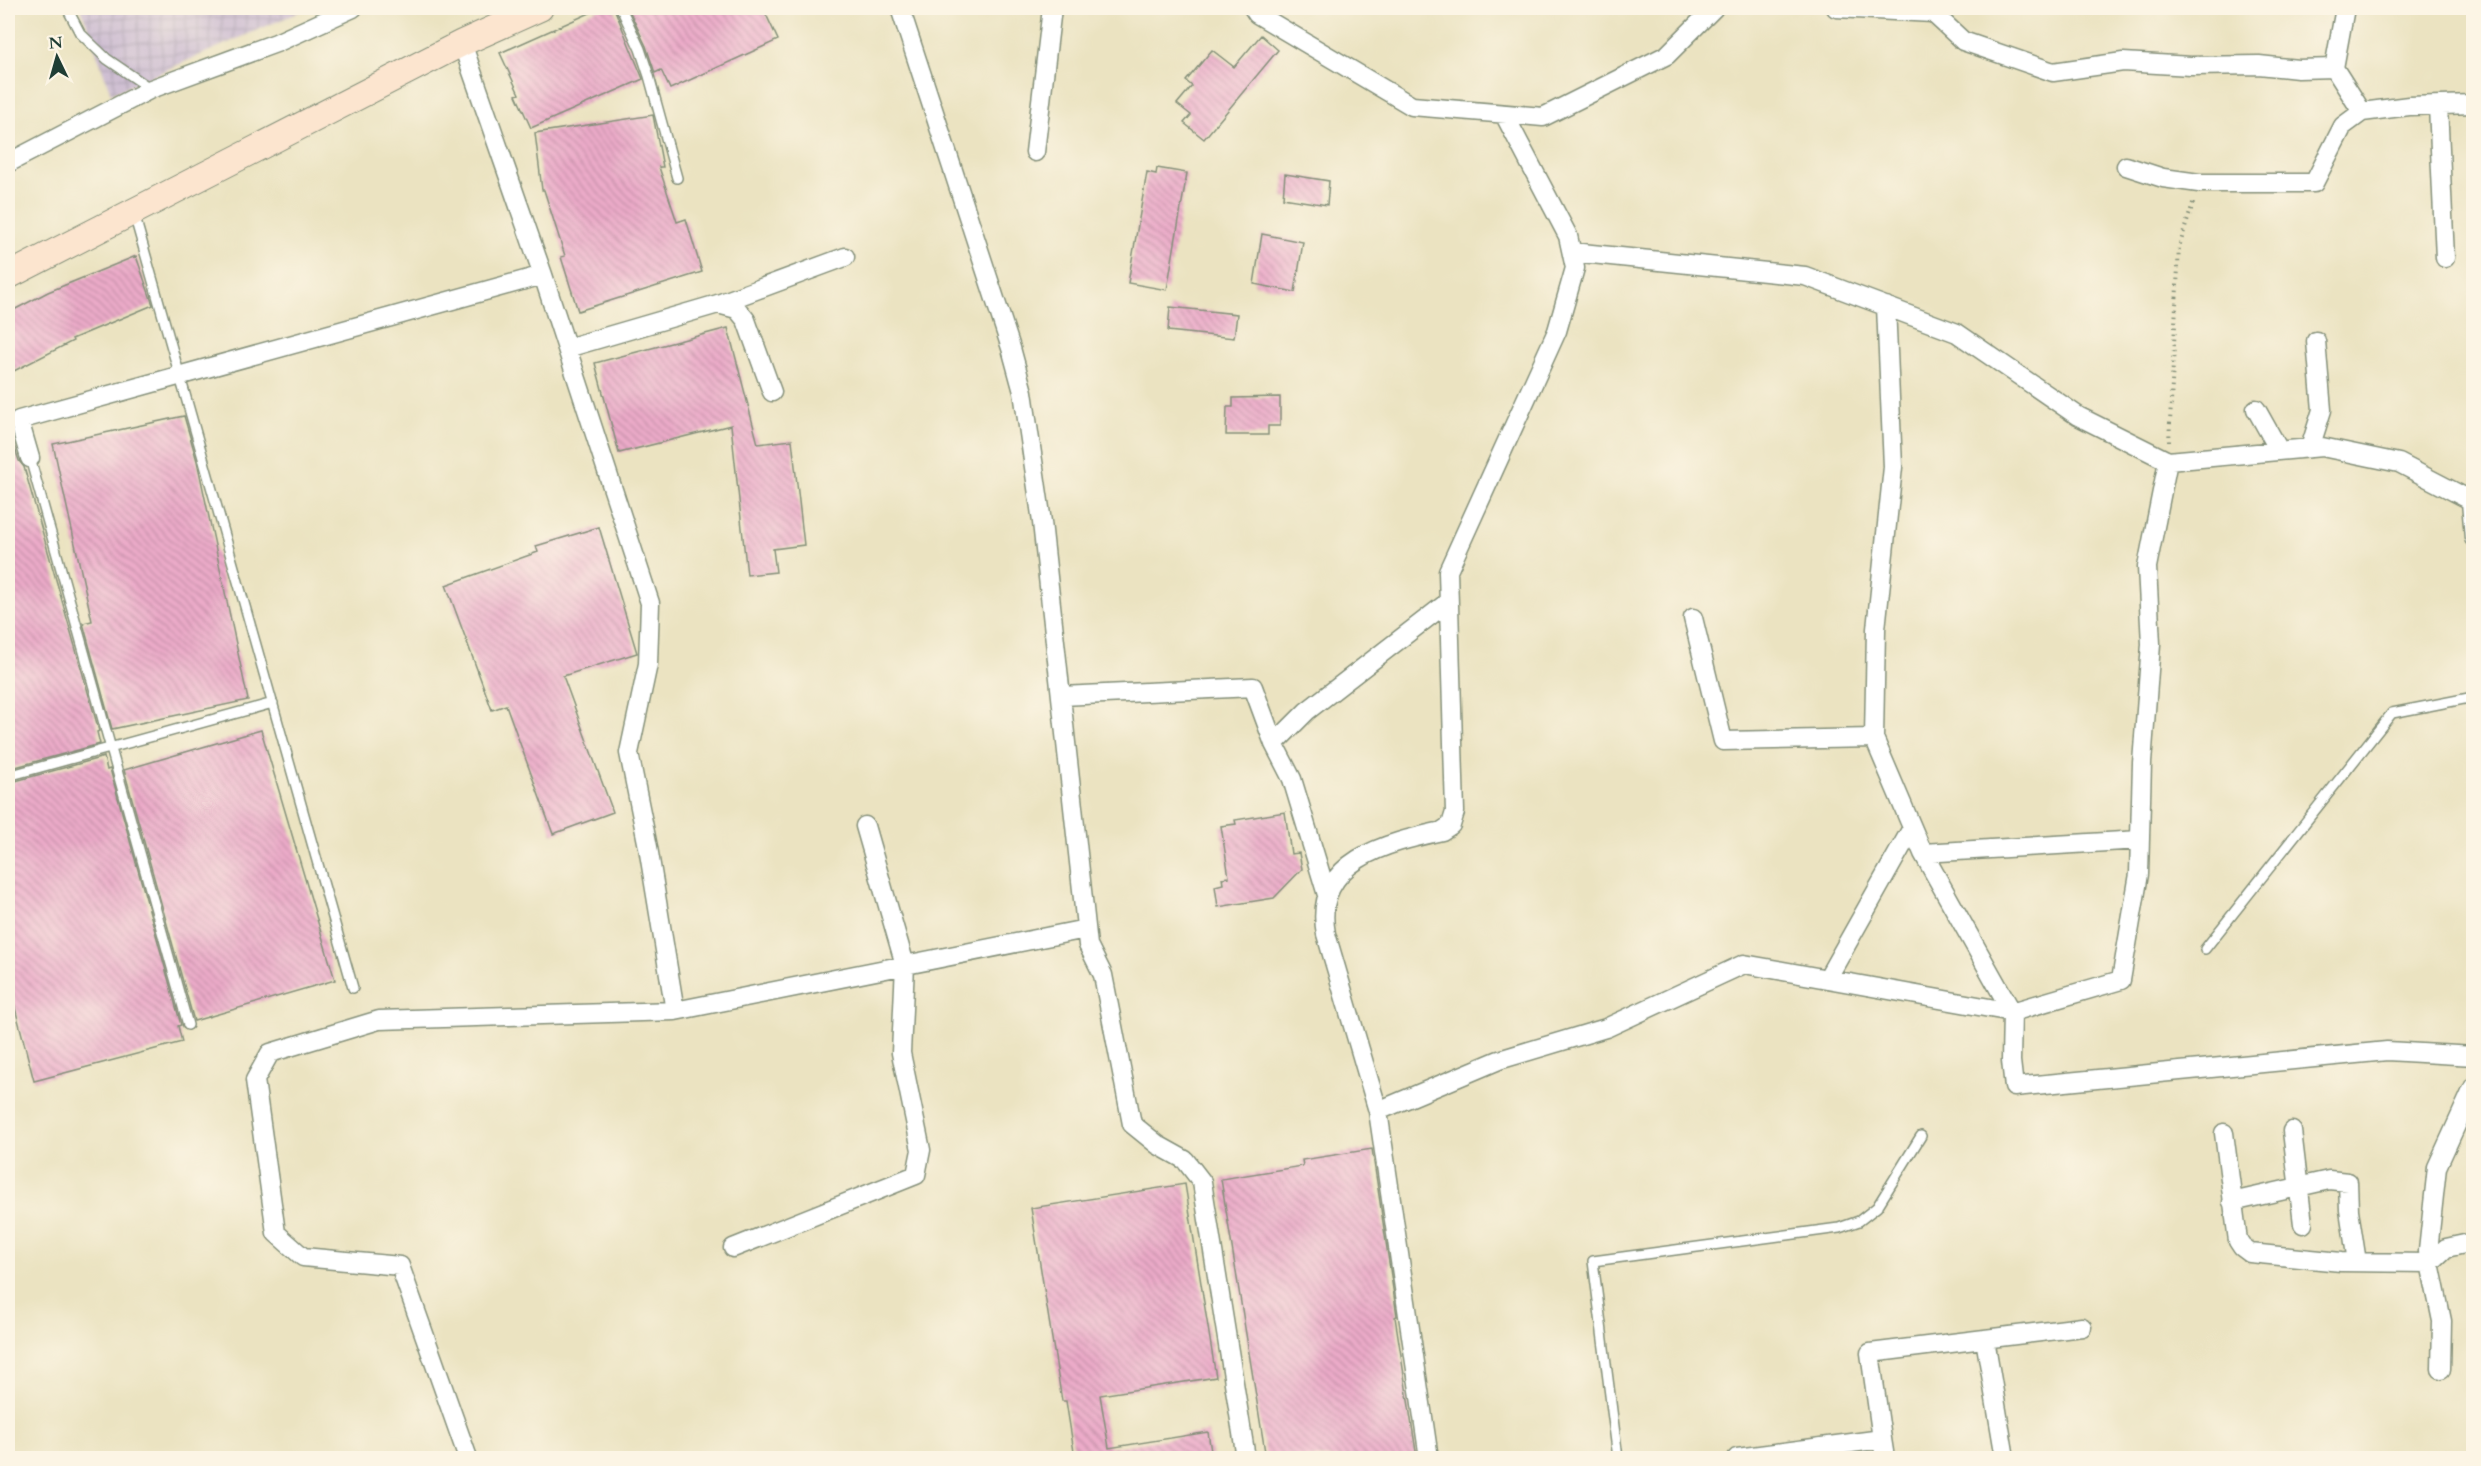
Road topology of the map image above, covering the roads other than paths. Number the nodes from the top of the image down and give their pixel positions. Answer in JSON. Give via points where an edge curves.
{"nodes":[{"id":1,"x":67,"y":8,"type":"edge"},
{"id":2,"x":352,"y":8,"type":"edge"},
{"id":3,"x":540,"y":8,"type":"edge"},
{"id":4,"x":621,"y":8,"type":"edge"},
{"id":5,"x":900,"y":8,"type":"edge"},
{"id":6,"x":1052,"y":8,"type":"edge"},
{"id":7,"x":1253,"y":8,"type":"edge"},
{"id":8,"x":1714,"y":8,"type":"edge"},
{"id":9,"x":1836,"y":8,"type":"edge"},
{"id":10,"x":2345,"y":8,"type":"edge"},
{"id":11,"x":1896,"y":9,"type":"edge"},
{"id":12,"x":462,"y":43,"type":"junction"},
{"id":13,"x":2334,"y":68,"type":"junction"},
{"id":14,"x":151,"y":89,"type":"junction"},
{"id":15,"x":2474,"y":104,"type":"edge"},
{"id":16,"x":2438,"y":106,"type":"junction"},
{"id":17,"x":2362,"y":112,"type":"junction"},
{"id":18,"x":1504,"y":114,"type":"junction"},
{"id":19,"x":1035,"y":152,"type":"dead end"},
{"id":20,"x":8,"y":163,"type":"edge"},
{"id":21,"x":2126,"y":166,"type":"dead end"},
{"id":22,"x":677,"y":178,"type":"dead end"},
{"id":23,"x":133,"y":211,"type":"junction"},
{"id":24,"x":1572,"y":252,"type":"junction"},
{"id":25,"x":845,"y":257,"type":"dead end"},
{"id":26,"x":2445,"y":258,"type":"dead end"},
{"id":27,"x":543,"y":275,"type":"junction"},
{"id":28,"x":8,"y":276,"type":"edge"},
{"id":29,"x":718,"y":304,"type":"junction"},
{"id":30,"x":1886,"y":306,"type":"junction"},
{"id":31,"x":2316,"y":341,"type":"dead end"},
{"id":32,"x":567,"y":348,"type":"junction"},
{"id":33,"x":181,"y":375,"type":"junction"},
{"id":34,"x":772,"y":392,"type":"dead end"},
{"id":35,"x":2256,"y":409,"type":"dead end"},
{"id":36,"x":2310,"y":448,"type":"junction"},
{"id":37,"x":2279,"y":450,"type":"junction"},
{"id":38,"x":30,"y":459,"type":"joint"},
{"id":39,"x":2168,"y":460,"type":"junction"},
{"id":40,"x":2472,"y":502,"type":"edge"},
{"id":41,"x":2474,"y":538,"type":"edge"},
{"id":42,"x":1449,"y":602,"type":"junction"},
{"id":43,"x":1693,"y":618,"type":"dead end"},
{"id":44,"x":1062,"y":696,"type":"junction"},
{"id":45,"x":2474,"y":697,"type":"edge"},
{"id":46,"x":273,"y":703,"type":"junction"},
{"id":47,"x":1874,"y":738,"type":"junction"},
{"id":48,"x":1274,"y":744,"type":"junction"},
{"id":49,"x":110,"y":748,"type":"junction"},
{"id":50,"x":8,"y":776,"type":"edge"},
{"id":51,"x":865,"y":826,"type":"dead end"},
{"id":52,"x":1912,"y":828,"type":"junction"},
{"id":53,"x":2140,"y":840,"type":"junction"},
{"id":54,"x":1923,"y":853,"type":"junction"},
{"id":55,"x":1328,"y":895,"type":"junction"},
{"id":56,"x":1086,"y":929,"type":"junction"},
{"id":57,"x":2205,"y":949,"type":"dead end"},
{"id":58,"x":905,"y":965,"type":"junction"},
{"id":59,"x":1827,"y":979,"type":"junction"},
{"id":60,"x":353,"y":988,"type":"dead end"},
{"id":61,"x":675,"y":1011,"type":"junction"},
{"id":62,"x":2012,"y":1012,"type":"junction"},
{"id":63,"x":188,"y":1025,"type":"dead end"},
{"id":64,"x":2474,"y":1056,"type":"edge"},
{"id":65,"x":2474,"y":1086,"type":"edge"},
{"id":66,"x":1378,"y":1111,"type":"junction"},
{"id":67,"x":2292,"y":1131,"type":"dead end"},
{"id":68,"x":2223,"y":1133,"type":"dead end"},
{"id":69,"x":1921,"y":1136,"type":"dead end"},
{"id":70,"x":2299,"y":1186,"type":"junction"},
{"id":71,"x":2232,"y":1202,"type":"junction"},
{"id":72,"x":2303,"y":1224,"type":"dead end"},
{"id":73,"x":2474,"y":1242,"type":"edge"},
{"id":74,"x":733,"y":1248,"type":"dead end"},
{"id":75,"x":2357,"y":1262,"type":"junction"},
{"id":76,"x":2430,"y":1263,"type":"junction"},
{"id":77,"x":2082,"y":1327,"type":"dead end"},
{"id":78,"x":1985,"y":1339,"type":"junction"},
{"id":79,"x":2441,"y":1369,"type":"dead end"},
{"id":80,"x":1882,"y":1439,"type":"junction"},
{"id":81,"x":468,"y":1458,"type":"edge"},
{"id":82,"x":1246,"y":1458,"type":"edge"},
{"id":83,"x":1429,"y":1458,"type":"edge"},
{"id":84,"x":1618,"y":1458,"type":"edge"},
{"id":85,"x":1737,"y":1458,"type":"edge"},
{"id":86,"x":1885,"y":1458,"type":"edge"},
{"id":87,"x":2005,"y":1458,"type":"edge"}],
"edges":[{"from":1,"to":14,"type":"lane","via":[[80,33],[107,59]]},
{"from":2,"to":14,"type":"street","via":[[276,43]]},
{"from":3,"to":12,"type":"street"},
{"from":4,"to":22,"type":"lane","via":[[646,67]]},
{"from":5,"to":44,"type":"street","via":[[1023,392]]},
{"from":6,"to":19,"type":"street"},
{"from":7,"to":18,"type":"street","via":[[1257,14],[1412,106]]},
{"from":8,"to":18,"type":"street","via":[[1657,61],[1544,117]]},
{"from":9,"to":11,"type":"street"},
{"from":10,"to":13,"type":"street"},
{"from":11,"to":13,"type":"street","via":[[1933,13],[1963,41],[2053,72],[2123,62]]},
{"from":12,"to":23,"type":"street"},
{"from":12,"to":27,"type":"street"},
{"from":13,"to":17,"type":"street"},
{"from":14,"to":20,"type":"street"},
{"from":15,"to":16,"type":"street"},
{"from":16,"to":17,"type":"street"},
{"from":16,"to":26,"type":"street"},
{"from":17,"to":21,"type":"street","via":[[2343,126],[2314,183],[2199,183],[2163,178]]},
{"from":18,"to":24,"type":"street","via":[[1568,236]]},
{"from":23,"to":28,"type":"street"},
{"from":23,"to":33,"type":"lane"},
{"from":24,"to":30,"type":"street","via":[[1805,276]]},
{"from":24,"to":42,"type":"street","via":[[1575,268],[1557,331],[1448,571]]},
{"from":25,"to":29,"type":"street"},
{"from":27,"to":32,"type":"street"},
{"from":27,"to":33,"type":"street"},
{"from":29,"to":32,"type":"street"},
{"from":29,"to":34,"type":"street","via":[[737,309],[746,320]]},
{"from":30,"to":39,"type":"street","via":[[1957,333],[2078,416]]},
{"from":30,"to":47,"type":"street","via":[[1893,467],[1876,629]]},
{"from":31,"to":36,"type":"street","via":[[2322,410]]},
{"from":32,"to":61,"type":"street","via":[[650,603],[648,664],[629,753]]},
{"from":33,"to":38,"type":"street","via":[[19,420]]},
{"from":33,"to":46,"type":"lane"},
{"from":35,"to":37,"type":"street"},
{"from":36,"to":37,"type":"street"},
{"from":36,"to":40,"type":"street","via":[[2399,463]]},
{"from":37,"to":39,"type":"street"},
{"from":38,"to":49,"type":"lane"},
{"from":39,"to":53,"type":"street","via":[[2147,567],[2151,644]]},
{"from":40,"to":41,"type":"street"},
{"from":42,"to":48,"type":"street","via":[[1307,711]]},
{"from":42,"to":55,"type":"street","via":[[1455,812],[1451,825],[1371,851],[1345,868]]},
{"from":43,"to":47,"type":"street","via":[[1724,741]]},
{"from":44,"to":48,"type":"street","via":[[1253,687]]},
{"from":44,"to":56,"type":"street"},
{"from":45,"to":57,"type":"lane","via":[[2392,713]]},
{"from":46,"to":49,"type":"lane"},
{"from":46,"to":60,"type":"lane"},
{"from":47,"to":52,"type":"street"},
{"from":48,"to":55,"type":"street","via":[[1292,780]]},
{"from":49,"to":50,"type":"lane"},
{"from":49,"to":63,"type":"lane"},
{"from":51,"to":58,"type":"street"},
{"from":52,"to":54,"type":"street"},
{"from":52,"to":59,"type":"street"},
{"from":53,"to":54,"type":"street"},
{"from":53,"to":62,"type":"street","via":[[2139,874],[2121,980]]},
{"from":54,"to":62,"type":"street"},
{"from":55,"to":66,"type":"street","via":[[1323,916],[1326,934]]},
{"from":56,"to":58,"type":"street"},
{"from":56,"to":82,"type":"street","via":[[1088,945],[1103,975],[1132,1124],[1185,1160],[1202,1182]]},
{"from":58,"to":61,"type":"street"},
{"from":58,"to":74,"type":"street","via":[[901,1053],[921,1150],[916,1175]]},
{"from":59,"to":62,"type":"street"},
{"from":59,"to":66,"type":"street","via":[[1744,964],[1606,1028],[1499,1060]]},
{"from":61,"to":81,"type":"street","via":[[380,1020],[270,1053],[255,1080],[276,1233],[303,1257],[400,1266]]},
{"from":62,"to":64,"type":"street","via":[[2014,1087],[2387,1051]]},
{"from":65,"to":76,"type":"street","via":[[2438,1167]]},
{"from":66,"to":83,"type":"street"},
{"from":67,"to":70,"type":"street"},
{"from":68,"to":71,"type":"street"},
{"from":69,"to":84,"type":"lane","via":[[1877,1207],[1859,1221],[1839,1228],[1593,1261]]},
{"from":70,"to":71,"type":"street"},
{"from":70,"to":72,"type":"street"},
{"from":70,"to":75,"type":"street","via":[[2330,1180],[2348,1182]]},
{"from":71,"to":75,"type":"street","via":[[2238,1241],[2250,1253]]},
{"from":73,"to":76,"type":"street","via":[[2446,1248]]},
{"from":75,"to":76,"type":"street"},
{"from":76,"to":79,"type":"street","via":[[2442,1321]]},
{"from":77,"to":78,"type":"street"},
{"from":78,"to":80,"type":"street","via":[[1870,1353]]},
{"from":78,"to":87,"type":"street"},
{"from":80,"to":85,"type":"street"},
{"from":80,"to":86,"type":"street"}]}
